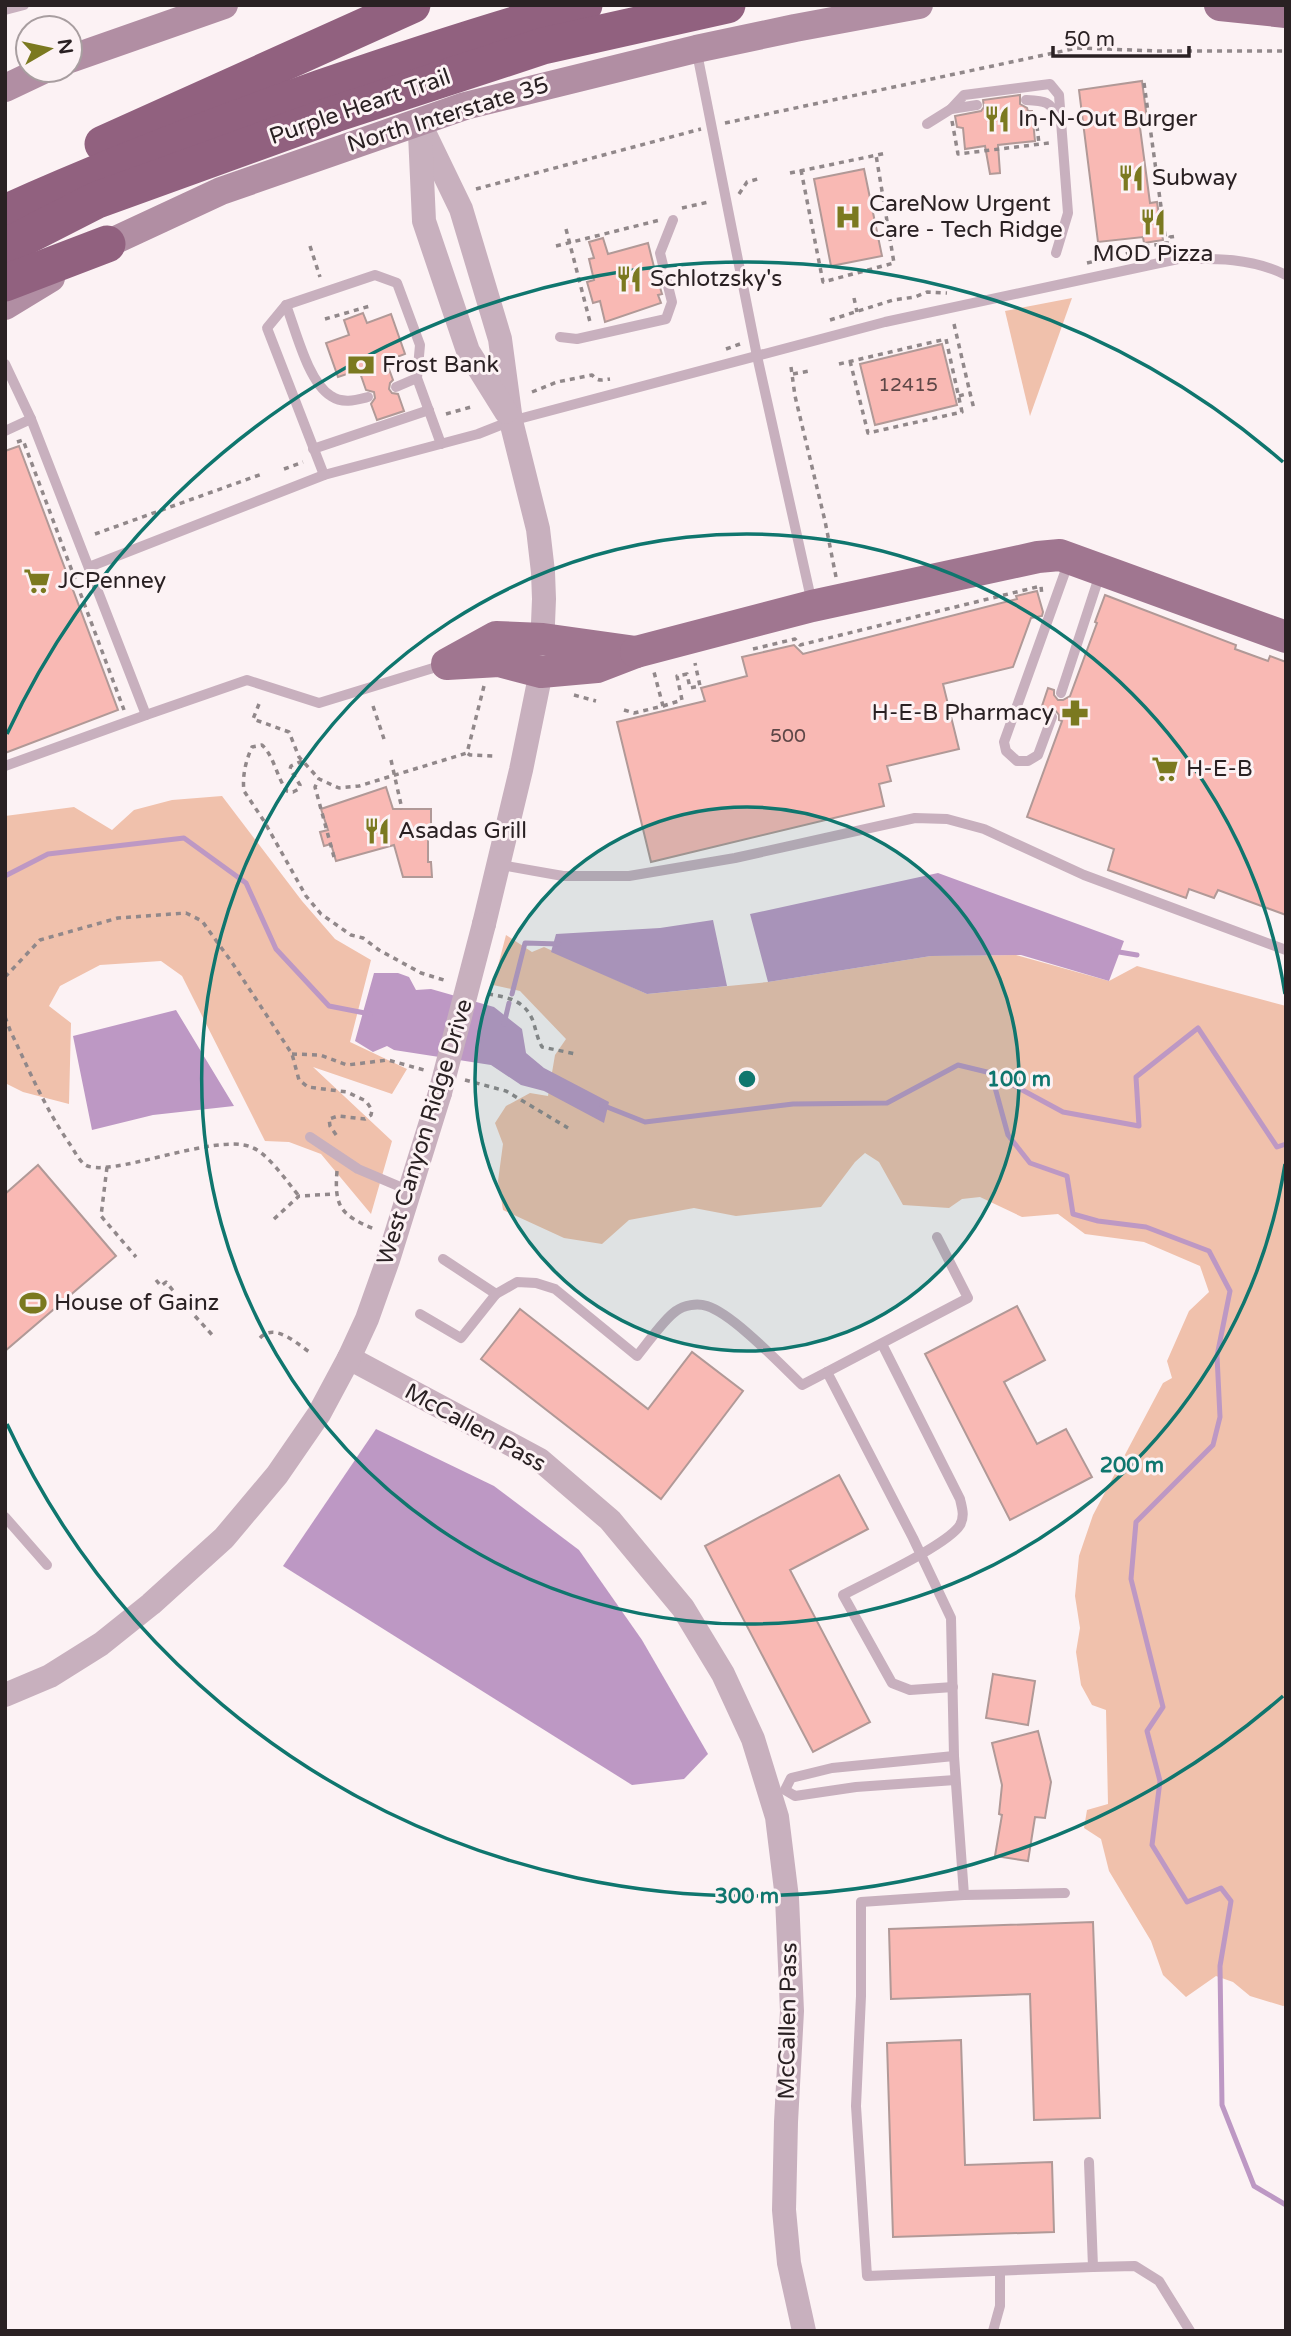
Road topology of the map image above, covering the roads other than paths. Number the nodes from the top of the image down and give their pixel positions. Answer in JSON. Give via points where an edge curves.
{"nodes":[{"id":1,"x":24,"y":5,"type":"edge"},
{"id":2,"x":224,"y":5,"type":"edge"},
{"id":3,"x":412,"y":5,"type":"edge"},
{"id":4,"x":584,"y":5,"type":"edge"},
{"id":5,"x":727,"y":5,"type":"edge"},
{"id":6,"x":919,"y":5,"type":"edge"},
{"id":7,"x":1220,"y":5,"type":"edge"},
{"id":8,"x":5,"y":10,"type":"edge"},
{"id":9,"x":1286,"y":12,"type":"edge"},
{"id":10,"x":696,"y":49,"type":"junction"},
{"id":11,"x":84,"y":54,"type":"edge"},
{"id":12,"x":1026,"y":100,"type":"dead end"},
{"id":13,"x":977,"y":105,"type":"dead end"},
{"id":14,"x":952,"y":115,"type":"junction"},
{"id":15,"x":1059,"y":118,"type":"junction"},
{"id":16,"x":419,"y":122,"type":"junction"},
{"id":17,"x":927,"y":124,"type":"dead end"},
{"id":18,"x":5,"y":189,"type":"edge"},
{"id":19,"x":5,"y":213,"type":"edge"},
{"id":20,"x":667,"y":220,"type":"road end"},
{"id":21,"x":107,"y":244,"type":"junction"},
{"id":22,"x":5,"y":247,"type":"edge"},
{"id":23,"x":1056,"y":253,"type":"dead end"},
{"id":24,"x":663,"y":265,"type":"dead end"},
{"id":25,"x":1286,"y":275,"type":"edge"},
{"id":26,"x":666,"y":278,"type":"dead end"},
{"id":27,"x":5,"y":283,"type":"edge"},
{"id":28,"x":286,"y":305,"type":"junction"},
{"id":29,"x":5,"y":306,"type":"edge"},
{"id":30,"x":559,"y":337,"type":"dead end"},
{"id":31,"x":757,"y":356,"type":"junction"},
{"id":32,"x":5,"y":364,"type":"edge"},
{"id":33,"x":418,"y":378,"type":"junction"},
{"id":34,"x":396,"y":387,"type":"dead end"},
{"id":35,"x":368,"y":397,"type":"dead end"},
{"id":36,"x":429,"y":410,"type":"junction"},
{"id":37,"x":31,"y":419,"type":"junction"},
{"id":38,"x":511,"y":421,"type":"junction"},
{"id":39,"x":5,"y":431,"type":"edge"},
{"id":40,"x":441,"y":444,"type":"junction"},
{"id":41,"x":313,"y":449,"type":"junction"},
{"id":42,"x":324,"y":475,"type":"junction"},
{"id":43,"x":1069,"y":559,"type":"junction"},
{"id":44,"x":89,"y":567,"type":"junction"},
{"id":45,"x":1101,"y":570,"type":"junction"},
{"id":46,"x":813,"y":606,"type":"junction"},
{"id":47,"x":1286,"y":637,"type":"edge"},
{"id":48,"x":543,"y":639,"type":"junction"},
{"id":49,"x":636,"y":652,"type":"junction"},
{"id":50,"x":447,"y":664,"type":"junction"},
{"id":51,"x":541,"y":672,"type":"junction"},
{"id":52,"x":1061,"y":693,"type":"dead end"},
{"id":53,"x":146,"y":715,"type":"junction"},
{"id":54,"x":1052,"y":717,"type":"dead end"},
{"id":55,"x":5,"y":766,"type":"edge"},
{"id":56,"x":500,"y":865,"type":"junction"},
{"id":57,"x":1286,"y":950,"type":"edge"},
{"id":58,"x":310,"y":1137,"type":"dead end"},
{"id":59,"x":410,"y":1191,"type":"junction"},
{"id":60,"x":937,"y":1237,"type":"dead end"},
{"id":61,"x":443,"y":1259,"type":"dead end"},
{"id":62,"x":496,"y":1294,"type":"junction"},
{"id":63,"x":419,"y":1314,"type":"dead end"},
{"id":64,"x":882,"y":1344,"type":"junction"},
{"id":65,"x":349,"y":1358,"type":"junction"},
{"id":66,"x":827,"y":1372,"type":"junction"},
{"id":67,"x":5,"y":1517,"type":"edge"},
{"id":68,"x":921,"y":1554,"type":"junction"},
{"id":69,"x":47,"y":1564,"type":"dead end"},
{"id":70,"x":953,"y":1687,"type":"junction"},
{"id":71,"x":5,"y":1695,"type":"edge"},
{"id":72,"x":954,"y":1756,"type":"junction"},
{"id":73,"x":955,"y":1780,"type":"junction"},
{"id":74,"x":1065,"y":1893,"type":"dead end"},
{"id":75,"x":964,"y":1895,"type":"junction"},
{"id":76,"x":1089,"y":2162,"type":"dead end"},
{"id":77,"x":1093,"y":2267,"type":"junction"},
{"id":78,"x":1000,"y":2271,"type":"junction"},
{"id":79,"x":804,"y":2331,"type":"edge"},
{"id":80,"x":993,"y":2331,"type":"edge"},
{"id":81,"x":1190,"y":2331,"type":"edge"}],
"edges":[{"from":1,"to":8,"type":"lane"},
{"from":2,"to":11,"type":"main road"},
{"from":3,"to":18,"type":"highway"},
{"from":4,"to":19,"type":"highway","name":"Purple Heart Trail","via":[[242,116],[92,173]]},
{"from":5,"to":22,"type":"highway","name":"Purple Heart Trail","via":[[543,46],[335,114],[97,200]]},
{"from":6,"to":10,"type":"main road","name":"North Interstate 35"},
{"from":7,"to":9,"type":"main road"},
{"from":10,"to":16,"type":"main road","name":"North Interstate 35"},
{"from":10,"to":31,"type":"lane"},
{"from":12,"to":15,"type":"lane","via":[[1051,104]]},
{"from":13,"to":14,"type":"lane"},
{"from":14,"to":15,"type":"lane","via":[[964,95],[1049,84],[1059,94]]},
{"from":14,"to":17,"type":"lane"},
{"from":15,"to":23,"type":"lane","via":[[1068,213]]},
{"from":16,"to":21,"type":"main road","name":"North Interstate 35","via":[[221,191]]},
{"from":16,"to":38,"type":"street","name":"West Canyon Ridge Drive","via":[[461,209],[500,339]]},
{"from":16,"to":38,"type":"street","name":"West Canyon Ridge Drive","via":[[424,221],[468,351]]},
{"from":20,"to":24,"type":"lane","via":[[660,253]]},
{"from":21,"to":27,"type":"highway"},
{"from":21,"to":29,"type":"main road","name":"North Interstate 35"},
{"from":25,"to":31,"type":"lane","via":[[1268,266],[1217,258],[1178,259],[885,322]]},
{"from":26,"to":30,"type":"lane","via":[[672,302],[666,319],[577,339]]},
{"from":28,"to":33,"type":"lane","via":[[375,275],[397,284],[420,345]]},
{"from":28,"to":35,"type":"lane","via":[[316,382],[332,397],[350,401]]},
{"from":28,"to":41,"type":"lane","via":[[267,328]]},
{"from":31,"to":38,"type":"lane"},
{"from":31,"to":46,"type":"lane"},
{"from":32,"to":37,"type":"lane"},
{"from":33,"to":34,"type":"lane"},
{"from":33,"to":36,"type":"lane"},
{"from":36,"to":40,"type":"lane"},
{"from":36,"to":41,"type":"lane"},
{"from":37,"to":39,"type":"lane"},
{"from":37,"to":44,"type":"lane"},
{"from":38,"to":40,"type":"lane"},
{"from":38,"to":48,"type":"street","name":"West Canyon Ridge Drive","via":[[538,529]]},
{"from":40,"to":42,"type":"lane"},
{"from":41,"to":42,"type":"lane"},
{"from":42,"to":44,"type":"lane"},
{"from":43,"to":45,"type":"main road"},
{"from":43,"to":46,"type":"main road","via":[[1038,557]]},
{"from":43,"to":54,"type":"lane","via":[[1004,742],[1006,751],[1017,761],[1038,755]]},
{"from":44,"to":53,"type":"lane"},
{"from":45,"to":47,"type":"main road"},
{"from":45,"to":52,"type":"lane"},
{"from":46,"to":49,"type":"main road"},
{"from":48,"to":49,"type":"main road"},
{"from":48,"to":50,"type":"main road","via":[[496,637]]},
{"from":48,"to":51,"type":"street","name":"West Canyon Ridge Drive"},
{"from":49,"to":51,"type":"main road","via":[[597,667]]},
{"from":50,"to":51,"type":"main road","via":[[499,661]]},
{"from":50,"to":53,"type":"lane","via":[[319,703],[247,680]]},
{"from":51,"to":56,"type":"street","name":"West Canyon Ridge Drive"},
{"from":53,"to":55,"type":"lane"},
{"from":56,"to":57,"type":"lane","via":[[563,876],[629,876],[915,818],[947,819],[984,829],[1084,876]]},
{"from":56,"to":59,"type":"street","name":"West Canyon Ridge Drive","bridge":true},
{"from":58,"to":59,"type":"lane","via":[[358,1169]]},
{"from":59,"to":65,"type":"street","name":"West Canyon Ridge Drive","via":[[367,1319]]},
{"from":60,"to":64,"type":"lane","via":[[968,1298]]},
{"from":61,"to":62,"type":"lane"},
{"from":62,"to":63,"type":"lane","via":[[461,1338]]},
{"from":62,"to":66,"type":"lane","via":[[517,1282],[555,1289],[637,1356],[675,1311],[705,1305],[731,1321],[802,1385]]},
{"from":64,"to":66,"type":"lane"},
{"from":64,"to":68,"type":"lane","via":[[963,1512],[953,1533]]},
{"from":65,"to":71,"type":"street","name":"West Canyon Ridge Drive","via":[[319,1414],[277,1475],[224,1538],[101,1644],[50,1676]]},
{"from":65,"to":79,"type":"street","name":"McCallen Pass","via":[[540,1460],[610,1520],[682,1608],[728,1685],[753,1739],[776,1817],[788,1898],[792,2011],[784,2210],[789,2263]]},
{"from":66,"to":68,"type":"lane"},
{"from":67,"to":69,"type":"lane"},
{"from":68,"to":70,"type":"lane","via":[[951,1618]]},
{"from":68,"to":70,"type":"lane","via":[[843,1595],[892,1683],[909,1690]]},
{"from":70,"to":72,"type":"lane"},
{"from":72,"to":73,"type":"lane"},
{"from":72,"to":73,"type":"lane","via":[[832,1768],[791,1778],[785,1790],[795,1796]]},
{"from":73,"to":75,"type":"lane"},
{"from":74,"to":75,"type":"lane"},
{"from":75,"to":78,"type":"lane","via":[[861,1902],[856,2106],[867,2276]]},
{"from":76,"to":77,"type":"lane"},
{"from":77,"to":78,"type":"lane"},
{"from":77,"to":81,"type":"lane","via":[[1135,2266],[1159,2281]]},
{"from":78,"to":80,"type":"lane","via":[[1000,2306]]}]}
